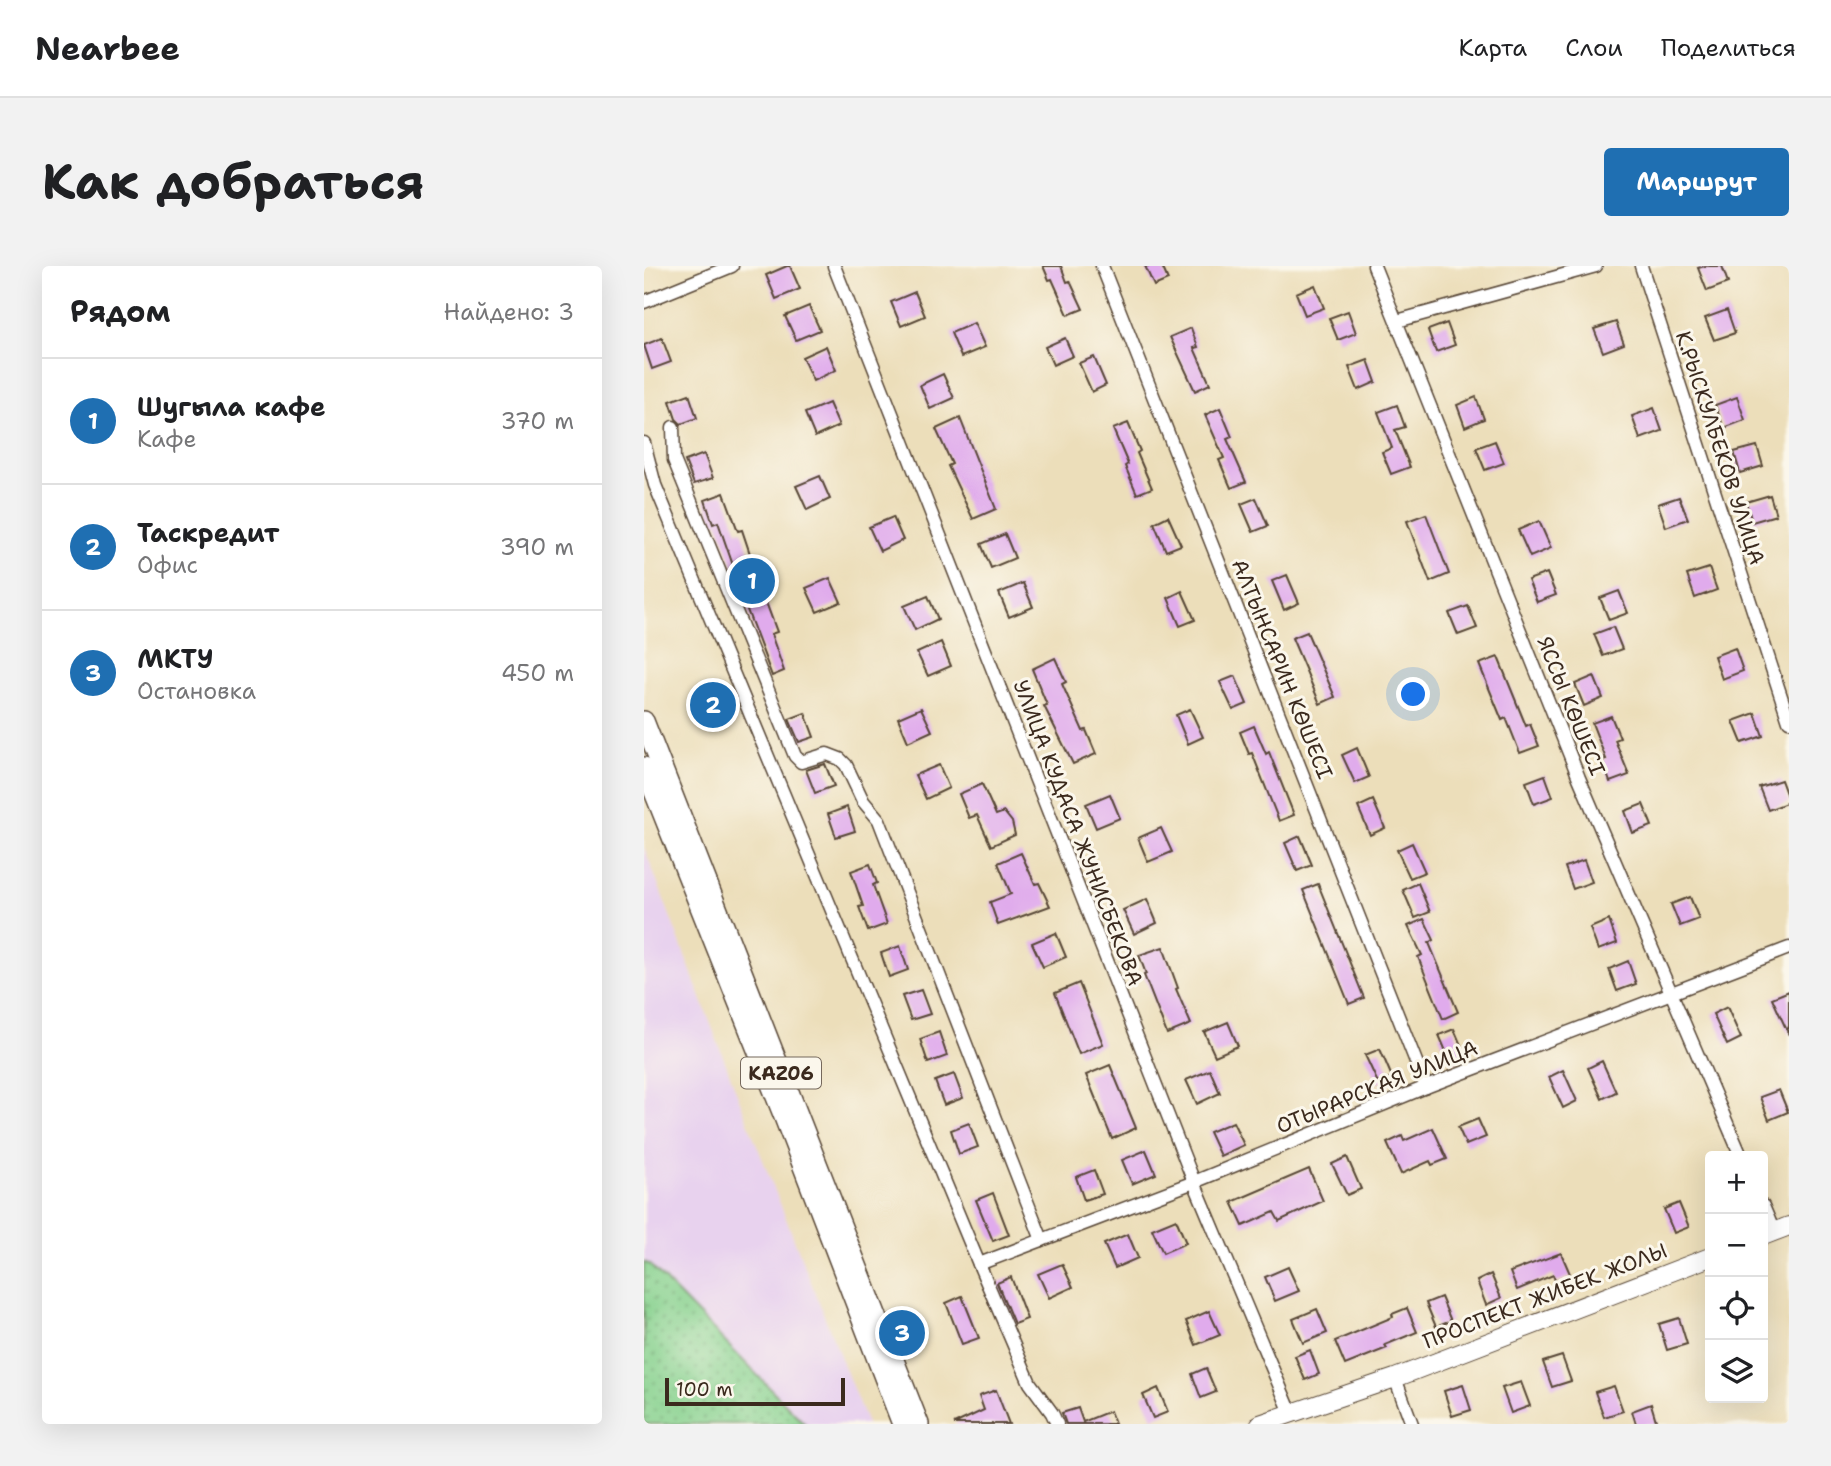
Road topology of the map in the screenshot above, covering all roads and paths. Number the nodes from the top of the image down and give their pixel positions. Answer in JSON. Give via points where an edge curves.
{"nodes":[{"id":1,"x":732,"y":266,"type":"edge"},
{"id":2,"x":834,"y":266,"type":"edge"},
{"id":3,"x":1102,"y":266,"type":"edge"},
{"id":4,"x":1374,"y":266,"type":"edge"},
{"id":5,"x":1596,"y":266,"type":"edge"},
{"id":6,"x":1641,"y":266,"type":"edge"},
{"id":7,"x":644,"y":302,"type":"edge"},
{"id":8,"x":1397,"y":321,"type":"junction"},
{"id":9,"x":673,"y":427,"type":"dead end"},
{"id":10,"x":644,"y":443,"type":"edge"},
{"id":11,"x":1789,"y":721,"type":"edge"},
{"id":12,"x":644,"y":722,"type":"edge"},
{"id":13,"x":644,"y":767,"type":"edge"},
{"id":14,"x":1789,"y":947,"type":"edge"},
{"id":15,"x":1671,"y":994,"type":"junction"},
{"id":16,"x":1426,"y":1087,"type":"junction"},
{"id":17,"x":1739,"y":1151,"type":"edge"},
{"id":18,"x":1194,"y":1182,"type":"junction"},
{"id":19,"x":1767,"y":1214,"type":"edge"},
{"id":20,"x":1775,"y":1231,"type":"edge"},
{"id":21,"x":1042,"y":1240,"type":"junction"},
{"id":22,"x":1705,"y":1259,"type":"edge"},
{"id":23,"x":979,"y":1264,"type":"junction"},
{"id":24,"x":1395,"y":1378,"type":"junction"},
{"id":25,"x":1291,"y":1413,"type":"junction"},
{"id":26,"x":1265,"y":1423,"type":"edge"},
{"id":27,"x":902,"y":1424,"type":"edge"},
{"id":28,"x":919,"y":1424,"type":"edge"},
{"id":29,"x":1057,"y":1424,"type":"edge"},
{"id":30,"x":1412,"y":1424,"type":"edge"}],
"edges":[{"from":1,"to":7,"type":"street"},
{"from":2,"to":18,"type":"street","name":"УЛИЦА КУДАСА ЖУНИСБЕКОВА"},
{"from":3,"to":16,"type":"street","name":"АЛТЫНСАРИН КӨШЕСІ"},
{"from":4,"to":8,"type":"street","name":"ЯССЫ КӨШЕСІ"},
{"from":5,"to":8,"type":"street"},
{"from":6,"to":11,"type":"street","name":"К.РЫСКУЛБЕКОВ УЛИЦА"},
{"from":8,"to":15,"type":"street","name":"ЯССЫ КӨШЕСІ","via":[[1579,778]]},
{"from":9,"to":21,"type":"street","via":[[674,460],[795,756],[801,762],[827,754],[840,759],[879,820]]},
{"from":10,"to":23,"type":"street","via":[[655,485]]},
{"from":12,"to":28,"type":"main road","number":"KАZ06"},
{"from":13,"to":27,"type":"main road","number":"KАZ06"},
{"from":14,"to":15,"type":"street","name":"ОТЫРАРСКАЯ УЛИЦА"},
{"from":15,"to":16,"type":"street","name":"ОТЫРАРСКАЯ УЛИЦА"},
{"from":15,"to":17,"type":"street","name":"ЯССЫ КӨШЕСІ"},
{"from":16,"to":18,"type":"street","name":"ОТЫРАРСКАЯ УЛИЦА"},
{"from":18,"to":21,"type":"street","name":"ОТЫРАРСКАЯ УЛИЦА"},
{"from":18,"to":25,"type":"street","name":"УЛИЦА КУДАСА ЖУНИСБЕКОВА"},
{"from":19,"to":20,"type":"street"},
{"from":21,"to":23,"type":"street","name":"ОТЫРАРСКАЯ УЛИЦА"},
{"from":22,"to":24,"type":"main road","name":"ПРОСПЕКТ ЖИБЕК ЖОЛЫ"},
{"from":23,"to":29,"type":"street","via":[[1030,1383]]},
{"from":24,"to":25,"type":"main road","name":"ПРОСПЕКТ ЖИБЕК ЖОЛЫ"},
{"from":24,"to":30,"type":"street"},
{"from":25,"to":26,"type":"main road","name":"ПРОСПЕКТ ЖИБЕК ЖОЛЫ"}]}
